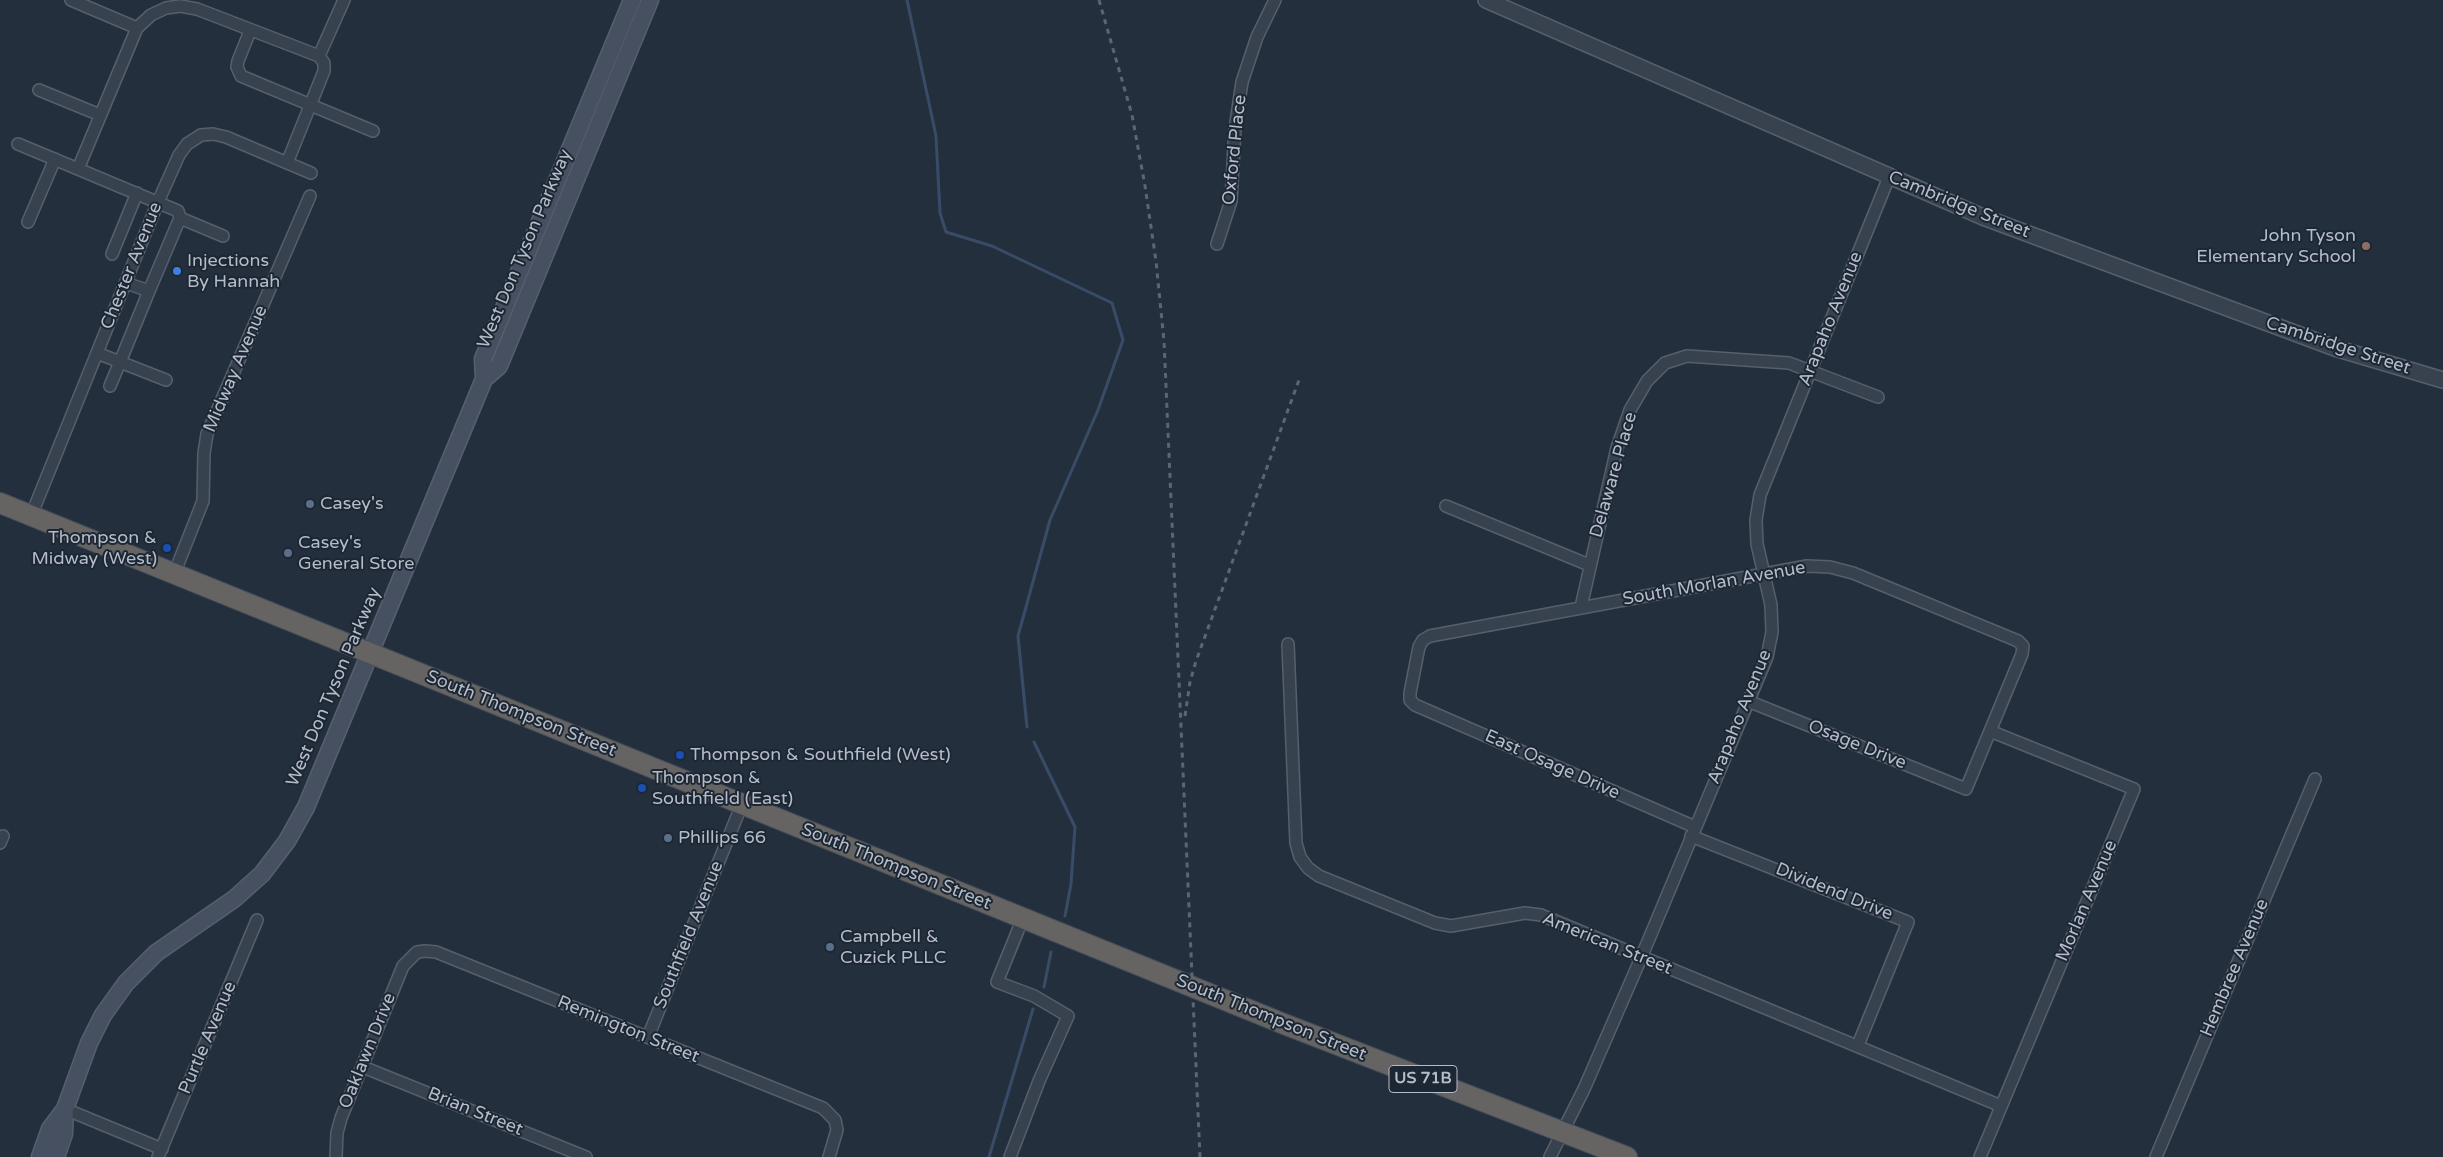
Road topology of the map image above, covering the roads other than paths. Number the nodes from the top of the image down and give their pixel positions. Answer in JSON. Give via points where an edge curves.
{"nodes":[{"id":1,"x":70,"y":0,"type":"edge"},
{"id":2,"x":344,"y":0,"type":"edge"},
{"id":3,"x":632,"y":0,"type":"edge"},
{"id":4,"x":650,"y":0,"type":"edge"},
{"id":5,"x":1275,"y":0,"type":"edge"},
{"id":6,"x":1486,"y":0,"type":"edge"},
{"id":7,"x":137,"y":28,"type":"junction"},
{"id":8,"x":250,"y":31,"type":"junction"},
{"id":9,"x":320,"y":56,"type":"junction"},
{"id":10,"x":39,"y":90,"type":"dead end"},
{"id":11,"x":310,"y":105,"type":"junction"},
{"id":12,"x":100,"y":116,"type":"junction"},
{"id":13,"x":373,"y":131,"type":"dead end"},
{"id":14,"x":18,"y":144,"type":"dead end"},
{"id":15,"x":55,"y":159,"type":"junction"},
{"id":16,"x":287,"y":163,"type":"junction"},
{"id":17,"x":78,"y":169,"type":"junction"},
{"id":18,"x":311,"y":173,"type":"dead end"},
{"id":19,"x":1890,"y":177,"type":"junction"},
{"id":20,"x":137,"y":193,"type":"junction"},
{"id":21,"x":310,"y":196,"type":"dead end"},
{"id":22,"x":158,"y":202,"type":"junction"},
{"id":23,"x":180,"y":218,"type":"junction"},
{"id":24,"x":28,"y":222,"type":"dead end"},
{"id":25,"x":223,"y":236,"type":"dead end"},
{"id":26,"x":1217,"y":244,"type":"dead end"},
{"id":27,"x":112,"y":254,"type":"dead end"},
{"id":28,"x":126,"y":283,"type":"junction"},
{"id":29,"x":149,"y":291,"type":"junction"},
{"id":30,"x":97,"y":353,"type":"junction"},
{"id":31,"x":120,"y":362,"type":"junction"},
{"id":32,"x":1810,"y":370,"type":"junction"},
{"id":33,"x":484,"y":379,"type":"junction"},
{"id":34,"x":166,"y":380,"type":"dead end"},
{"id":35,"x":2443,"y":380,"type":"edge"},
{"id":36,"x":110,"y":386,"type":"dead end"},
{"id":37,"x":1878,"y":397,"type":"dead end"},
{"id":38,"x":0,"y":503,"type":"edge"},
{"id":39,"x":1446,"y":506,"type":"dead end"},
{"id":40,"x":31,"y":516,"type":"junction"},
{"id":41,"x":1589,"y":565,"type":"junction"},
{"id":42,"x":174,"y":574,"type":"junction"},
{"id":43,"x":1764,"y":574,"type":"junction"},
{"id":44,"x":1581,"y":607,"type":"junction"},
{"id":45,"x":1288,"y":644,"type":"dead end"},
{"id":46,"x":370,"y":653,"type":"junction"},
{"id":47,"x":1410,"y":700,"type":"joint"},
{"id":48,"x":1748,"y":701,"type":"junction"},
{"id":49,"x":1990,"y":730,"type":"junction"},
{"id":50,"x":2315,"y":779,"type":"dead end"},
{"id":51,"x":742,"y":804,"type":"junction"},
{"id":52,"x":1693,"y":831,"type":"junction"},
{"id":53,"x":1023,"y":918,"type":"junction"},
{"id":54,"x":257,"y":920,"type":"dead end"},
{"id":55,"x":417,"y":952,"type":"joint"},
{"id":56,"x":1641,"y":958,"type":"junction"},
{"id":57,"x":648,"y":1037,"type":"junction"},
{"id":58,"x":1858,"y":1045,"type":"junction"},
{"id":59,"x":363,"y":1067,"type":"junction"},
{"id":60,"x":2001,"y":1106,"type":"junction"},
{"id":61,"x":65,"y":1109,"type":"junction"},
{"id":62,"x":1562,"y":1133,"type":"junction"},
{"id":63,"x":160,"y":1153,"type":"edge"},
{"id":64,"x":40,"y":1157,"type":"edge"},
{"id":65,"x":56,"y":1157,"type":"edge"},
{"id":66,"x":336,"y":1157,"type":"edge"},
{"id":67,"x":586,"y":1157,"type":"edge"},
{"id":68,"x":829,"y":1157,"type":"edge"},
{"id":69,"x":1010,"y":1157,"type":"edge"},
{"id":70,"x":1550,"y":1157,"type":"edge"},
{"id":71,"x":1627,"y":1157,"type":"edge"},
{"id":72,"x":1980,"y":1157,"type":"edge"},
{"id":73,"x":2156,"y":1157,"type":"edge"}],
"edges":[{"from":1,"to":7,"type":"street"},
{"from":2,"to":9,"type":"street"},
{"from":3,"to":33,"type":"main road","via":[[483,359]]},
{"from":4,"to":33,"type":"main road","name":"West Don Tyson Parkway","via":[[498,366]]},
{"from":5,"to":26,"type":"street","name":"Oxford Place","via":[[1257,37],[1242,82],[1235,129],[1231,201]]},
{"from":6,"to":19,"type":"street","name":"Cambridge Street"},
{"from":7,"to":8,"type":"street","via":[[151,15],[180,6],[197,9]]},
{"from":7,"to":12,"type":"street"},
{"from":8,"to":9,"type":"street"},
{"from":8,"to":11,"type":"street","via":[[238,61],[241,76]]},
{"from":9,"to":11,"type":"street","via":[[324,71]]},
{"from":10,"to":12,"type":"street"},
{"from":11,"to":13,"type":"street"},
{"from":11,"to":16,"type":"street"},
{"from":12,"to":17,"type":"street"},
{"from":14,"to":15,"type":"street"},
{"from":15,"to":17,"type":"street"},
{"from":15,"to":24,"type":"street"},
{"from":16,"to":18,"type":"street","name":"Chester Avenue"},
{"from":16,"to":22,"type":"street","name":"Chester Avenue","via":[[226,137],[200,135],[179,155]]},
{"from":17,"to":20,"type":"street"},
{"from":19,"to":32,"type":"street","name":"Arapaho Avenue"},
{"from":19,"to":35,"type":"street","name":"Cambridge Street","via":[[1983,217],[2275,326],[2335,348]]},
{"from":20,"to":22,"type":"street"},
{"from":20,"to":27,"type":"street"},
{"from":21,"to":42,"type":"street","name":"Midway Avenue","via":[[208,434],[204,453],[203,501]]},
{"from":22,"to":23,"type":"street","via":[[178,211]]},
{"from":22,"to":28,"type":"street","name":"Chester Avenue"},
{"from":23,"to":25,"type":"street"},
{"from":23,"to":29,"type":"street"},
{"from":28,"to":29,"type":"street"},
{"from":28,"to":30,"type":"street","name":"Chester Avenue"},
{"from":29,"to":31,"type":"street"},
{"from":30,"to":31,"type":"street"},
{"from":30,"to":40,"type":"street","name":"Chester Avenue"},
{"from":31,"to":34,"type":"street"},
{"from":31,"to":36,"type":"street"},
{"from":32,"to":37,"type":"street","name":"Delaware Place"},
{"from":32,"to":41,"type":"street","name":"Delaware Place","via":[[1789,363],[1687,356],[1665,363],[1646,381],[1630,410],[1617,448]]},
{"from":32,"to":43,"type":"street","name":"Arapaho Avenue","via":[[1760,495],[1757,544]]},
{"from":33,"to":46,"type":"main road","name":"West Don Tyson Parkway"},
{"from":38,"to":40,"type":"highway","name":"South Thompson Street","number":"US 71B"},
{"from":39,"to":41,"type":"street"},
{"from":40,"to":42,"type":"highway","name":"South Thompson Street","number":"US 71B"},
{"from":41,"to":44,"type":"street","name":"Delaware Place"},
{"from":42,"to":46,"type":"highway","name":"South Thompson Street","number":"US 71B"},
{"from":43,"to":44,"type":"street","name":"South Morlan Avenue"},
{"from":43,"to":48,"type":"street","name":"Arapaho Avenue","via":[[1771,605],[1772,632],[1767,657]]},
{"from":43,"to":49,"type":"street","name":"South Morlan Avenue","via":[[1807,566],[1853,572],[2018,641],[2023,646],[2022,654]]},
{"from":44,"to":47,"type":"street","name":"South Morlan Avenue","via":[[1430,636],[1423,640]]},
{"from":45,"to":56,"type":"street","name":"American Street","via":[[1296,842],[1300,858],[1308,868],[1319,876],[1435,923],[1451,926],[1525,913],[1541,915]]},
{"from":46,"to":51,"type":"highway","name":"South Thompson Street","number":"US 71B"},
{"from":46,"to":61,"type":"main road","name":"West Don Tyson Parkway","via":[[306,807],[288,841],[262,874],[234,899],[156,953],[126,982],[103,1015],[90,1042]]},
{"from":47,"to":52,"type":"street","name":"East Osage Drive"},
{"from":48,"to":49,"type":"street","name":"Osage Drive","via":[[1966,789]]},
{"from":48,"to":52,"type":"street","name":"Arapaho Avenue"},
{"from":49,"to":60,"type":"street","name":"Morlan Avenue","via":[[2134,789]]},
{"from":50,"to":73,"type":"street","name":"Hembree Avenue"},
{"from":51,"to":53,"type":"highway","name":"South Thompson Street","number":"US 71B"},
{"from":51,"to":57,"type":"street","name":"Southfield Avenue"},
{"from":52,"to":56,"type":"street","name":"Arapaho Avenue"},
{"from":52,"to":58,"type":"street","name":"Dividend Drive","via":[[1908,922]]},
{"from":53,"to":62,"type":"highway","name":"South Thompson Street","number":"US 71B"},
{"from":53,"to":69,"type":"street","via":[[997,982],[1034,996],[1068,1016]]},
{"from":54,"to":63,"type":"street","name":"Purtle Avenue"},
{"from":55,"to":57,"type":"street","name":"Remington Street","via":[[436,952]]},
{"from":55,"to":59,"type":"street","name":"Oaklawn Drive","via":[[403,966]]},
{"from":56,"to":58,"type":"street","name":"American Street"},
{"from":56,"to":62,"type":"street","name":"Arapaho Avenue"},
{"from":57,"to":68,"type":"street","name":"Remington Street","via":[[823,1108],[835,1120],[837,1130]]},
{"from":58,"to":60,"type":"street","name":"American Street"},
{"from":59,"to":66,"type":"street","name":"Oaklawn Drive","via":[[337,1133]]},
{"from":59,"to":67,"type":"street","name":"Brian Street"},
{"from":60,"to":72,"type":"street","name":"Morlan Avenue"},
{"from":61,"to":63,"type":"street"},
{"from":61,"to":64,"type":"main road","name":"West Don Tyson Parkway","via":[[50,1129]]},
{"from":61,"to":65,"type":"main road","name":"West Don Tyson Parkway","via":[[64,1134]]},
{"from":62,"to":70,"type":"street","name":"Arapaho Avenue"},
{"from":62,"to":71,"type":"highway","name":"South Thompson Street","number":"US 71B"}]}
